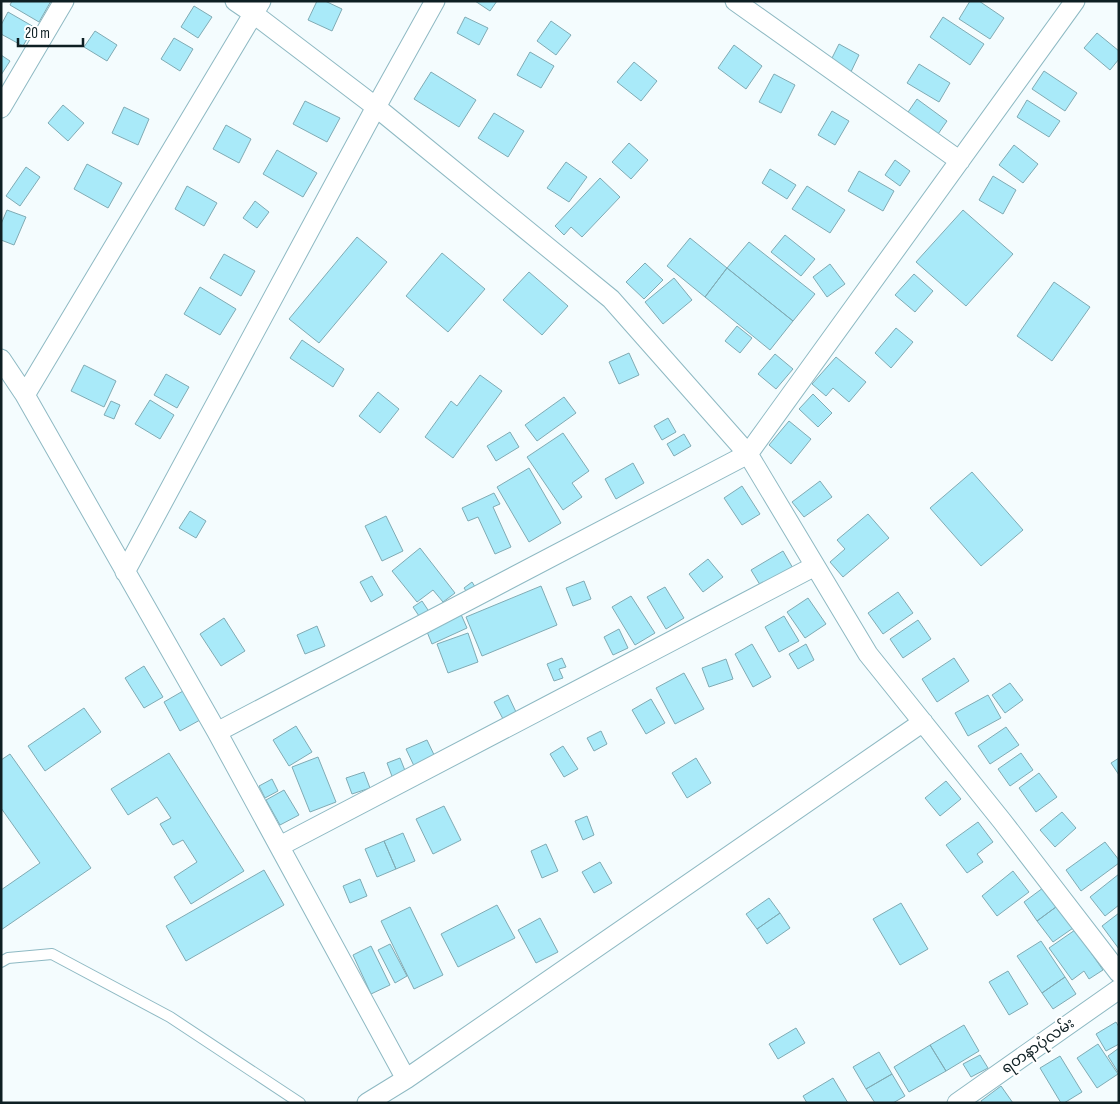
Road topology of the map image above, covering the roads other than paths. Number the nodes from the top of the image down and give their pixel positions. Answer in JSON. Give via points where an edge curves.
{"nodes":[{"id":1,"x":64,"y":1,"type":"edge"},
{"id":2,"x":235,"y":1,"type":"edge"},
{"id":3,"x":435,"y":1,"type":"edge"},
{"id":4,"x":735,"y":1,"type":"edge"},
{"id":5,"x":1075,"y":1,"type":"edge"},
{"id":6,"x":258,"y":8,"type":"edge"},
{"id":7,"x":376,"y":107,"type":"junction"},
{"id":8,"x":1,"y":108,"type":"edge"},
{"id":9,"x":960,"y":161,"type":"junction"},
{"id":10,"x":1,"y":359,"type":"edge"},
{"id":11,"x":25,"y":395,"type":"junction"},
{"id":12,"x":748,"y":454,"type":"junction"},
{"id":13,"x":815,"y":566,"type":"junction"},
{"id":14,"x":125,"y":572,"type":"junction"},
{"id":15,"x":923,"y":722,"type":"junction"},
{"id":16,"x":217,"y":732,"type":"junction"},
{"id":17,"x":280,"y":846,"type":"junction"},
{"id":18,"x":1,"y":962,"type":"edge"},
{"id":19,"x":1119,"y":973,"type":"edge"},
{"id":20,"x":1119,"y":989,"type":"edge"},
{"id":21,"x":406,"y":1079,"type":"junction"},
{"id":22,"x":300,"y":1103,"type":"edge"},
{"id":23,"x":367,"y":1103,"type":"edge"},
{"id":24,"x":957,"y":1103,"type":"edge"}],
"edges":[{"from":1,"to":8,"type":"street"},
{"from":2,"to":6,"type":"street"},
{"from":3,"to":7,"type":"street"},
{"from":4,"to":9,"type":"street"},
{"from":5,"to":9,"type":"street"},
{"from":6,"to":7,"type":"street"},
{"from":6,"to":11,"type":"street"},
{"from":7,"to":12,"type":"street","via":[[611,298]]},
{"from":7,"to":14,"type":"street"},
{"from":9,"to":12,"type":"street"},
{"from":10,"to":11,"type":"street"},
{"from":11,"to":14,"type":"street"},
{"from":12,"to":13,"type":"street"},
{"from":12,"to":16,"type":"street"},
{"from":13,"to":15,"type":"street","via":[[868,654]]},
{"from":13,"to":17,"type":"street"},
{"from":14,"to":16,"type":"street"},
{"from":15,"to":19,"type":"street"},
{"from":15,"to":21,"type":"street"},
{"from":16,"to":17,"type":"street"},
{"from":17,"to":21,"type":"street"},
{"from":18,"to":22,"type":"lane","via":[[8,958],[52,954],[170,1017]]},
{"from":20,"to":24,"type":"street","name":"ရတနာပုံလမ်း"},
{"from":21,"to":23,"type":"street"}]}
